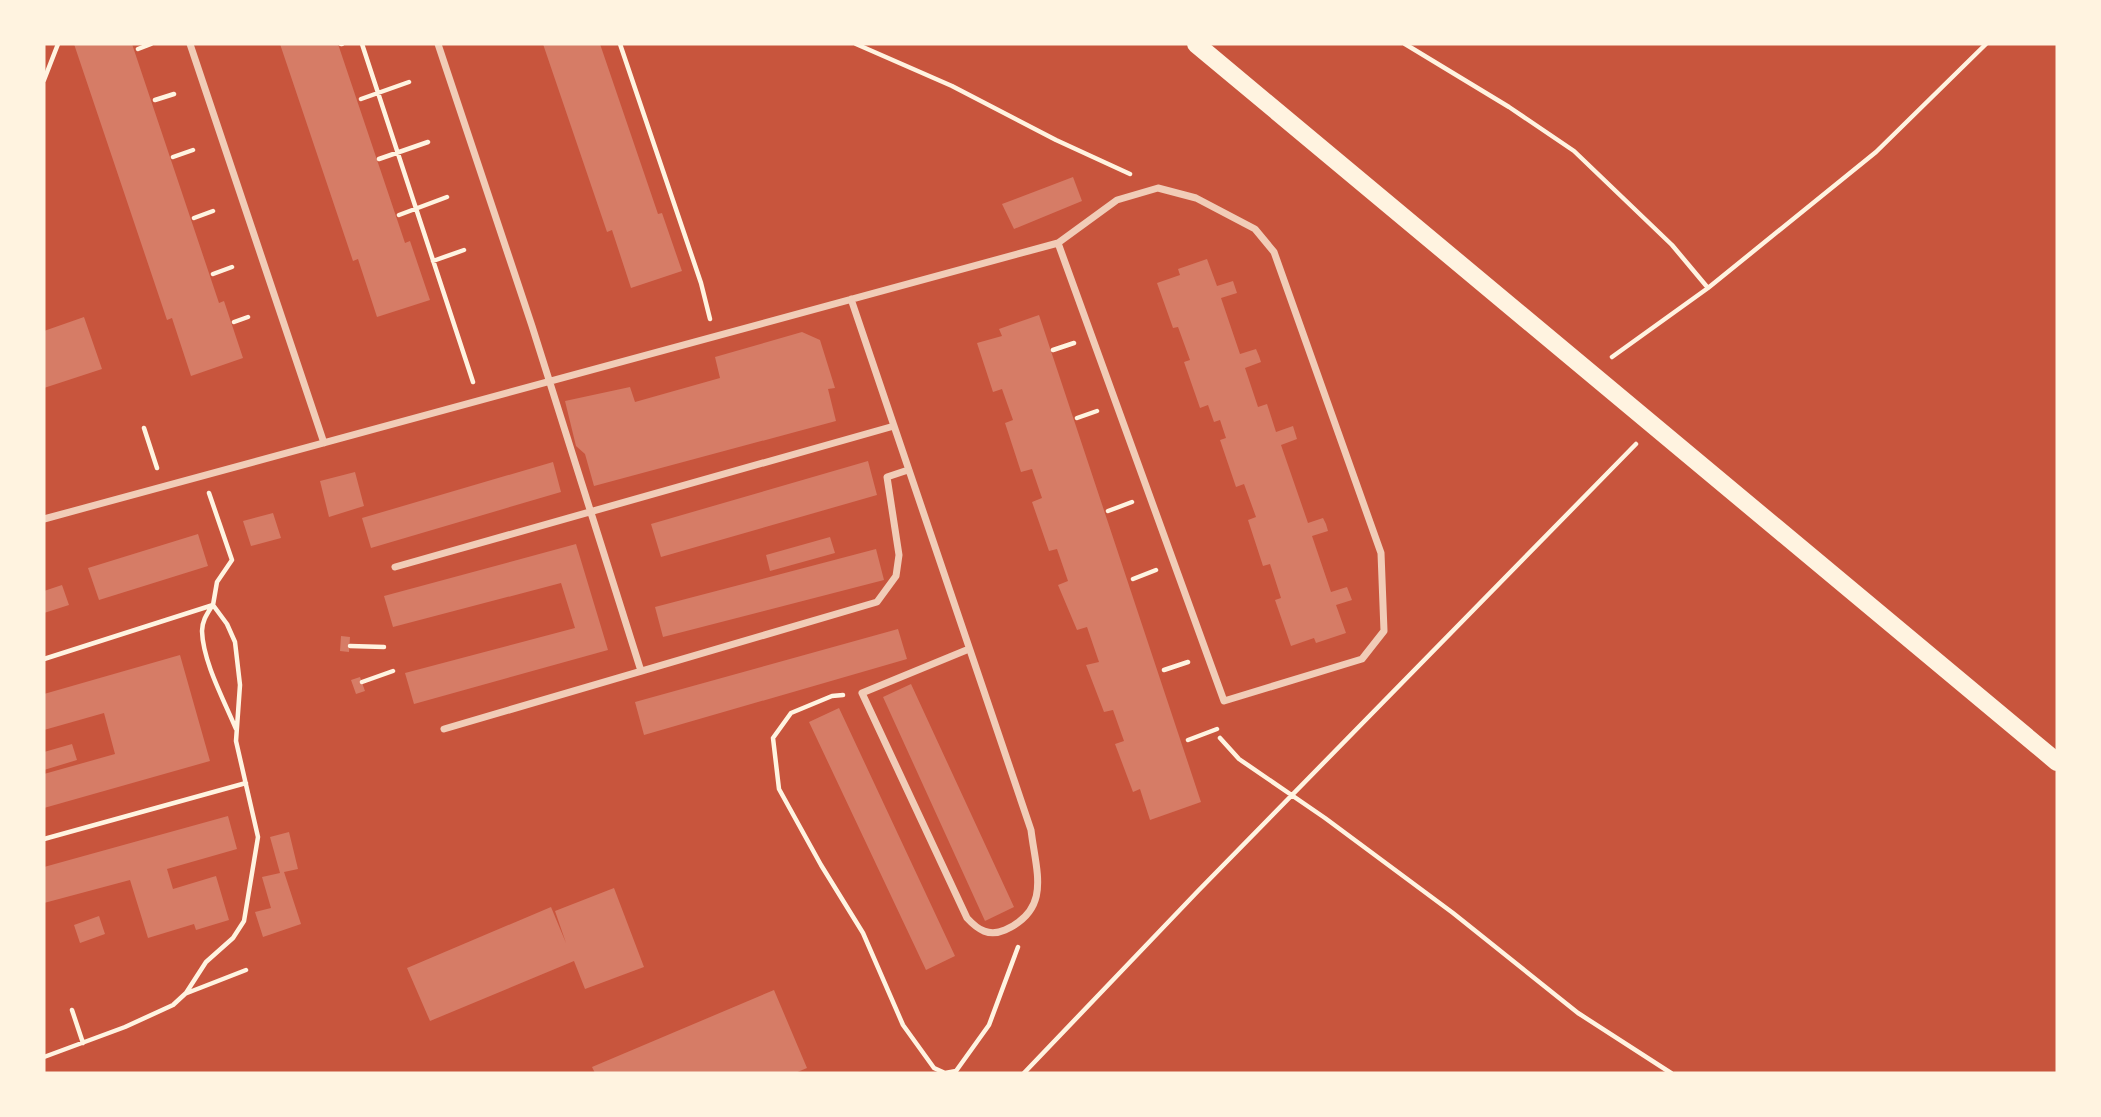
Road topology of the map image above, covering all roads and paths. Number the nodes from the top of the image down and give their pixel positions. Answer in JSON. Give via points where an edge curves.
{"nodes":[{"id":1,"x":58,"y":44,"type":"edge"},
{"id":2,"x":151,"y":44,"type":"edge"},
{"id":3,"x":190,"y":44,"type":"edge"},
{"id":4,"x":362,"y":44,"type":"edge"},
{"id":5,"x":438,"y":44,"type":"edge"},
{"id":6,"x":620,"y":44,"type":"edge"},
{"id":7,"x":856,"y":44,"type":"edge"},
{"id":8,"x":1196,"y":44,"type":"edge"},
{"id":9,"x":1405,"y":44,"type":"edge"},
{"id":10,"x":1986,"y":44,"type":"edge"},
{"id":11,"x":138,"y":48,"type":"dead end"},
{"id":12,"x":44,"y":80,"type":"edge"},
{"id":13,"x":409,"y":82,"type":"dead end"},
{"id":14,"x":379,"y":93,"type":"junction"},
{"id":15,"x":174,"y":94,"type":"dead end"},
{"id":16,"x":360,"y":99,"type":"dead end"},
{"id":17,"x":155,"y":100,"type":"dead end"},
{"id":18,"x":428,"y":142,"type":"dead end"},
{"id":19,"x":193,"y":150,"type":"dead end"},
{"id":20,"x":398,"y":153,"type":"junction"},
{"id":21,"x":173,"y":157,"type":"dead end"},
{"id":22,"x":379,"y":159,"type":"dead end"},
{"id":23,"x":1158,"y":188,"type":"junction"},
{"id":24,"x":447,"y":197,"type":"dead end"},
{"id":25,"x":416,"y":209,"type":"junction"},
{"id":26,"x":213,"y":211,"type":"dead end"},
{"id":27,"x":399,"y":215,"type":"dead end"},
{"id":28,"x":194,"y":218,"type":"dead end"},
{"id":29,"x":1058,"y":243,"type":"junction"},
{"id":30,"x":464,"y":250,"type":"dead end"},
{"id":31,"x":433,"y":261,"type":"junction"},
{"id":32,"x":232,"y":267,"type":"dead end"},
{"id":33,"x":213,"y":274,"type":"dead end"},
{"id":34,"x":1708,"y":288,"type":"junction"},
{"id":35,"x":851,"y":299,"type":"junction"},
{"id":36,"x":248,"y":317,"type":"dead end"},
{"id":37,"x":234,"y":322,"type":"dead end"},
{"id":38,"x":715,"y":337,"type":"junction"},
{"id":39,"x":1081,"y":340,"type":"dead end"},
{"id":40,"x":1053,"y":350,"type":"dead end"},
{"id":41,"x":1592,"y":372,"type":"junction"},
{"id":42,"x":549,"y":382,"type":"junction"},
{"id":43,"x":478,"y":401,"type":"junction"},
{"id":44,"x":1105,"y":409,"type":"dead end"},
{"id":45,"x":1077,"y":418,"type":"dead end"},
{"id":46,"x":894,"y":426,"type":"junction"},
{"id":47,"x":144,"y":428,"type":"dead end"},
{"id":48,"x":324,"y":443,"type":"junction"},
{"id":49,"x":1634,"y":446,"type":"dead end"},
{"id":50,"x":908,"y":470,"type":"junction"},
{"id":51,"x":204,"y":475,"type":"junction"},
{"id":52,"x":163,"y":486,"type":"junction"},
{"id":53,"x":1136,"y":500,"type":"dead end"},
{"id":54,"x":1108,"y":511,"type":"dead end"},
{"id":55,"x":590,"y":512,"type":"junction"},
{"id":56,"x":44,"y":519,"type":"edge"},
{"id":57,"x":394,"y":567,"type":"dead end"},
{"id":58,"x":1160,"y":569,"type":"dead end"},
{"id":59,"x":1133,"y":579,"type":"dead end"},
{"id":60,"x":213,"y":605,"type":"junction"},
{"id":61,"x":350,"y":646,"type":"dead end"},
{"id":62,"x":384,"y":648,"type":"dead end"},
{"id":63,"x":969,"y":649,"type":"junction"},
{"id":64,"x":44,"y":659,"type":"edge"},
{"id":65,"x":1192,"y":660,"type":"dead end"},
{"id":66,"x":1164,"y":670,"type":"dead end"},
{"id":67,"x":393,"y":671,"type":"dead end"},
{"id":68,"x":640,"y":671,"type":"junction"},
{"id":69,"x":362,"y":682,"type":"dead end"},
{"id":70,"x":862,"y":693,"type":"junction"},
{"id":71,"x":236,"y":729,"type":"junction"},
{"id":72,"x":444,"y":729,"type":"dead end"},
{"id":73,"x":1217,"y":729,"type":"dead end"},
{"id":74,"x":1220,"y":738,"type":"dead end"},
{"id":75,"x":1188,"y":740,"type":"dead end"},
{"id":76,"x":2057,"y":762,"type":"edge"},
{"id":77,"x":246,"y":783,"type":"junction"},
{"id":78,"x":1292,"y":795,"type":"junction"},
{"id":79,"x":44,"y":839,"type":"edge"},
{"id":80,"x":1031,"y":913,"type":"junction"},
{"id":81,"x":246,"y":970,"type":"dead end"},
{"id":82,"x":186,"y":993,"type":"junction"},
{"id":83,"x":72,"y":1010,"type":"dead end"},
{"id":84,"x":83,"y":1043,"type":"junction"},
{"id":85,"x":44,"y":1057,"type":"edge"},
{"id":86,"x":1024,"y":1073,"type":"edge"},
{"id":87,"x":1671,"y":1073,"type":"edge"}],
"edges":[{"from":1,"to":12,"type":"path"},
{"from":2,"to":11,"type":"path"},
{"from":3,"to":48,"type":"street"},
{"from":4,"to":14,"type":"path"},
{"from":5,"to":42,"type":"street"},
{"from":6,"to":38,"type":"path"},
{"from":7,"to":23,"type":"path"},
{"from":8,"to":41,"type":"main road"},
{"from":9,"to":34,"type":"path","via":[[1574,151],[1672,245]]},
{"from":10,"to":34,"type":"path","via":[[1876,152]]},
{"from":13,"to":14,"type":"path"},
{"from":14,"to":16,"type":"path"},
{"from":14,"to":20,"type":"path"},
{"from":15,"to":17,"type":"path"},
{"from":18,"to":20,"type":"path"},
{"from":19,"to":21,"type":"path"},
{"from":20,"to":22,"type":"path"},
{"from":20,"to":25,"type":"path"},
{"from":23,"to":29,"type":"street","via":[[1117,200]]},
{"from":23,"to":29,"type":"street","via":[[1196,198],[1255,229],[1275,251],[1381,553],[1384,631],[1362,659],[1224,701]]},
{"from":24,"to":25,"type":"path"},
{"from":25,"to":27,"type":"path"},
{"from":25,"to":31,"type":"path"},
{"from":26,"to":28,"type":"path"},
{"from":29,"to":35,"type":"street"},
{"from":30,"to":31,"type":"path"},
{"from":31,"to":43,"type":"path"},
{"from":32,"to":33,"type":"path"},
{"from":34,"to":41,"type":"path"},
{"from":35,"to":38,"type":"street"},
{"from":35,"to":46,"type":"street"},
{"from":36,"to":37,"type":"path"},
{"from":38,"to":42,"type":"street"},
{"from":39,"to":40,"type":"path"},
{"from":41,"to":76,"type":"main road"},
{"from":42,"to":43,"type":"street"},
{"from":42,"to":55,"type":"street"},
{"from":43,"to":48,"type":"street"},
{"from":44,"to":45,"type":"path"},
{"from":46,"to":50,"type":"street"},
{"from":46,"to":55,"type":"street"},
{"from":47,"to":52,"type":"path"},
{"from":48,"to":51,"type":"street"},
{"from":49,"to":78,"type":"path"},
{"from":50,"to":63,"type":"street"},
{"from":50,"to":68,"type":"street","via":[[887,477],[899,555],[896,576],[877,602]]},
{"from":51,"to":52,"type":"street"},
{"from":51,"to":60,"type":"path","via":[[232,560],[217,582]]},
{"from":52,"to":56,"type":"street"},
{"from":53,"to":54,"type":"path"},
{"from":55,"to":57,"type":"street"},
{"from":55,"to":68,"type":"street"},
{"from":58,"to":59,"type":"path"},
{"from":60,"to":64,"type":"path"},
{"from":60,"to":71,"type":"path","via":[[235,642],[240,685]]},
{"from":60,"to":71,"type":"path","via":[[202,630],[206,652]]},
{"from":61,"to":62,"type":"path"},
{"from":63,"to":70,"type":"street"},
{"from":63,"to":80,"type":"street","via":[[1031,830],[1037,888]]},
{"from":65,"to":66,"type":"path"},
{"from":67,"to":69,"type":"path"},
{"from":68,"to":72,"type":"street"},
{"from":70,"to":80,"type":"street","via":[[967,918],[980,931],[997,933]]},
{"from":70,"to":80,"type":"path","via":[[832,696],[790,713],[773,738],[779,789],[863,933],[903,1025],[934,1068],[956,1071],[989,1026]]},
{"from":71,"to":77,"type":"path"},
{"from":73,"to":75,"type":"path"},
{"from":74,"to":78,"type":"path","via":[[1240,759]]},
{"from":77,"to":79,"type":"path"},
{"from":77,"to":82,"type":"path","via":[[258,837],[244,921],[206,962]]},
{"from":78,"to":86,"type":"path"},
{"from":78,"to":87,"type":"path","via":[[1453,913],[1578,1013]]},
{"from":81,"to":82,"type":"path"},
{"from":82,"to":84,"type":"path","via":[[158,1013]]},
{"from":83,"to":84,"type":"path"},
{"from":84,"to":85,"type":"path"}]}
